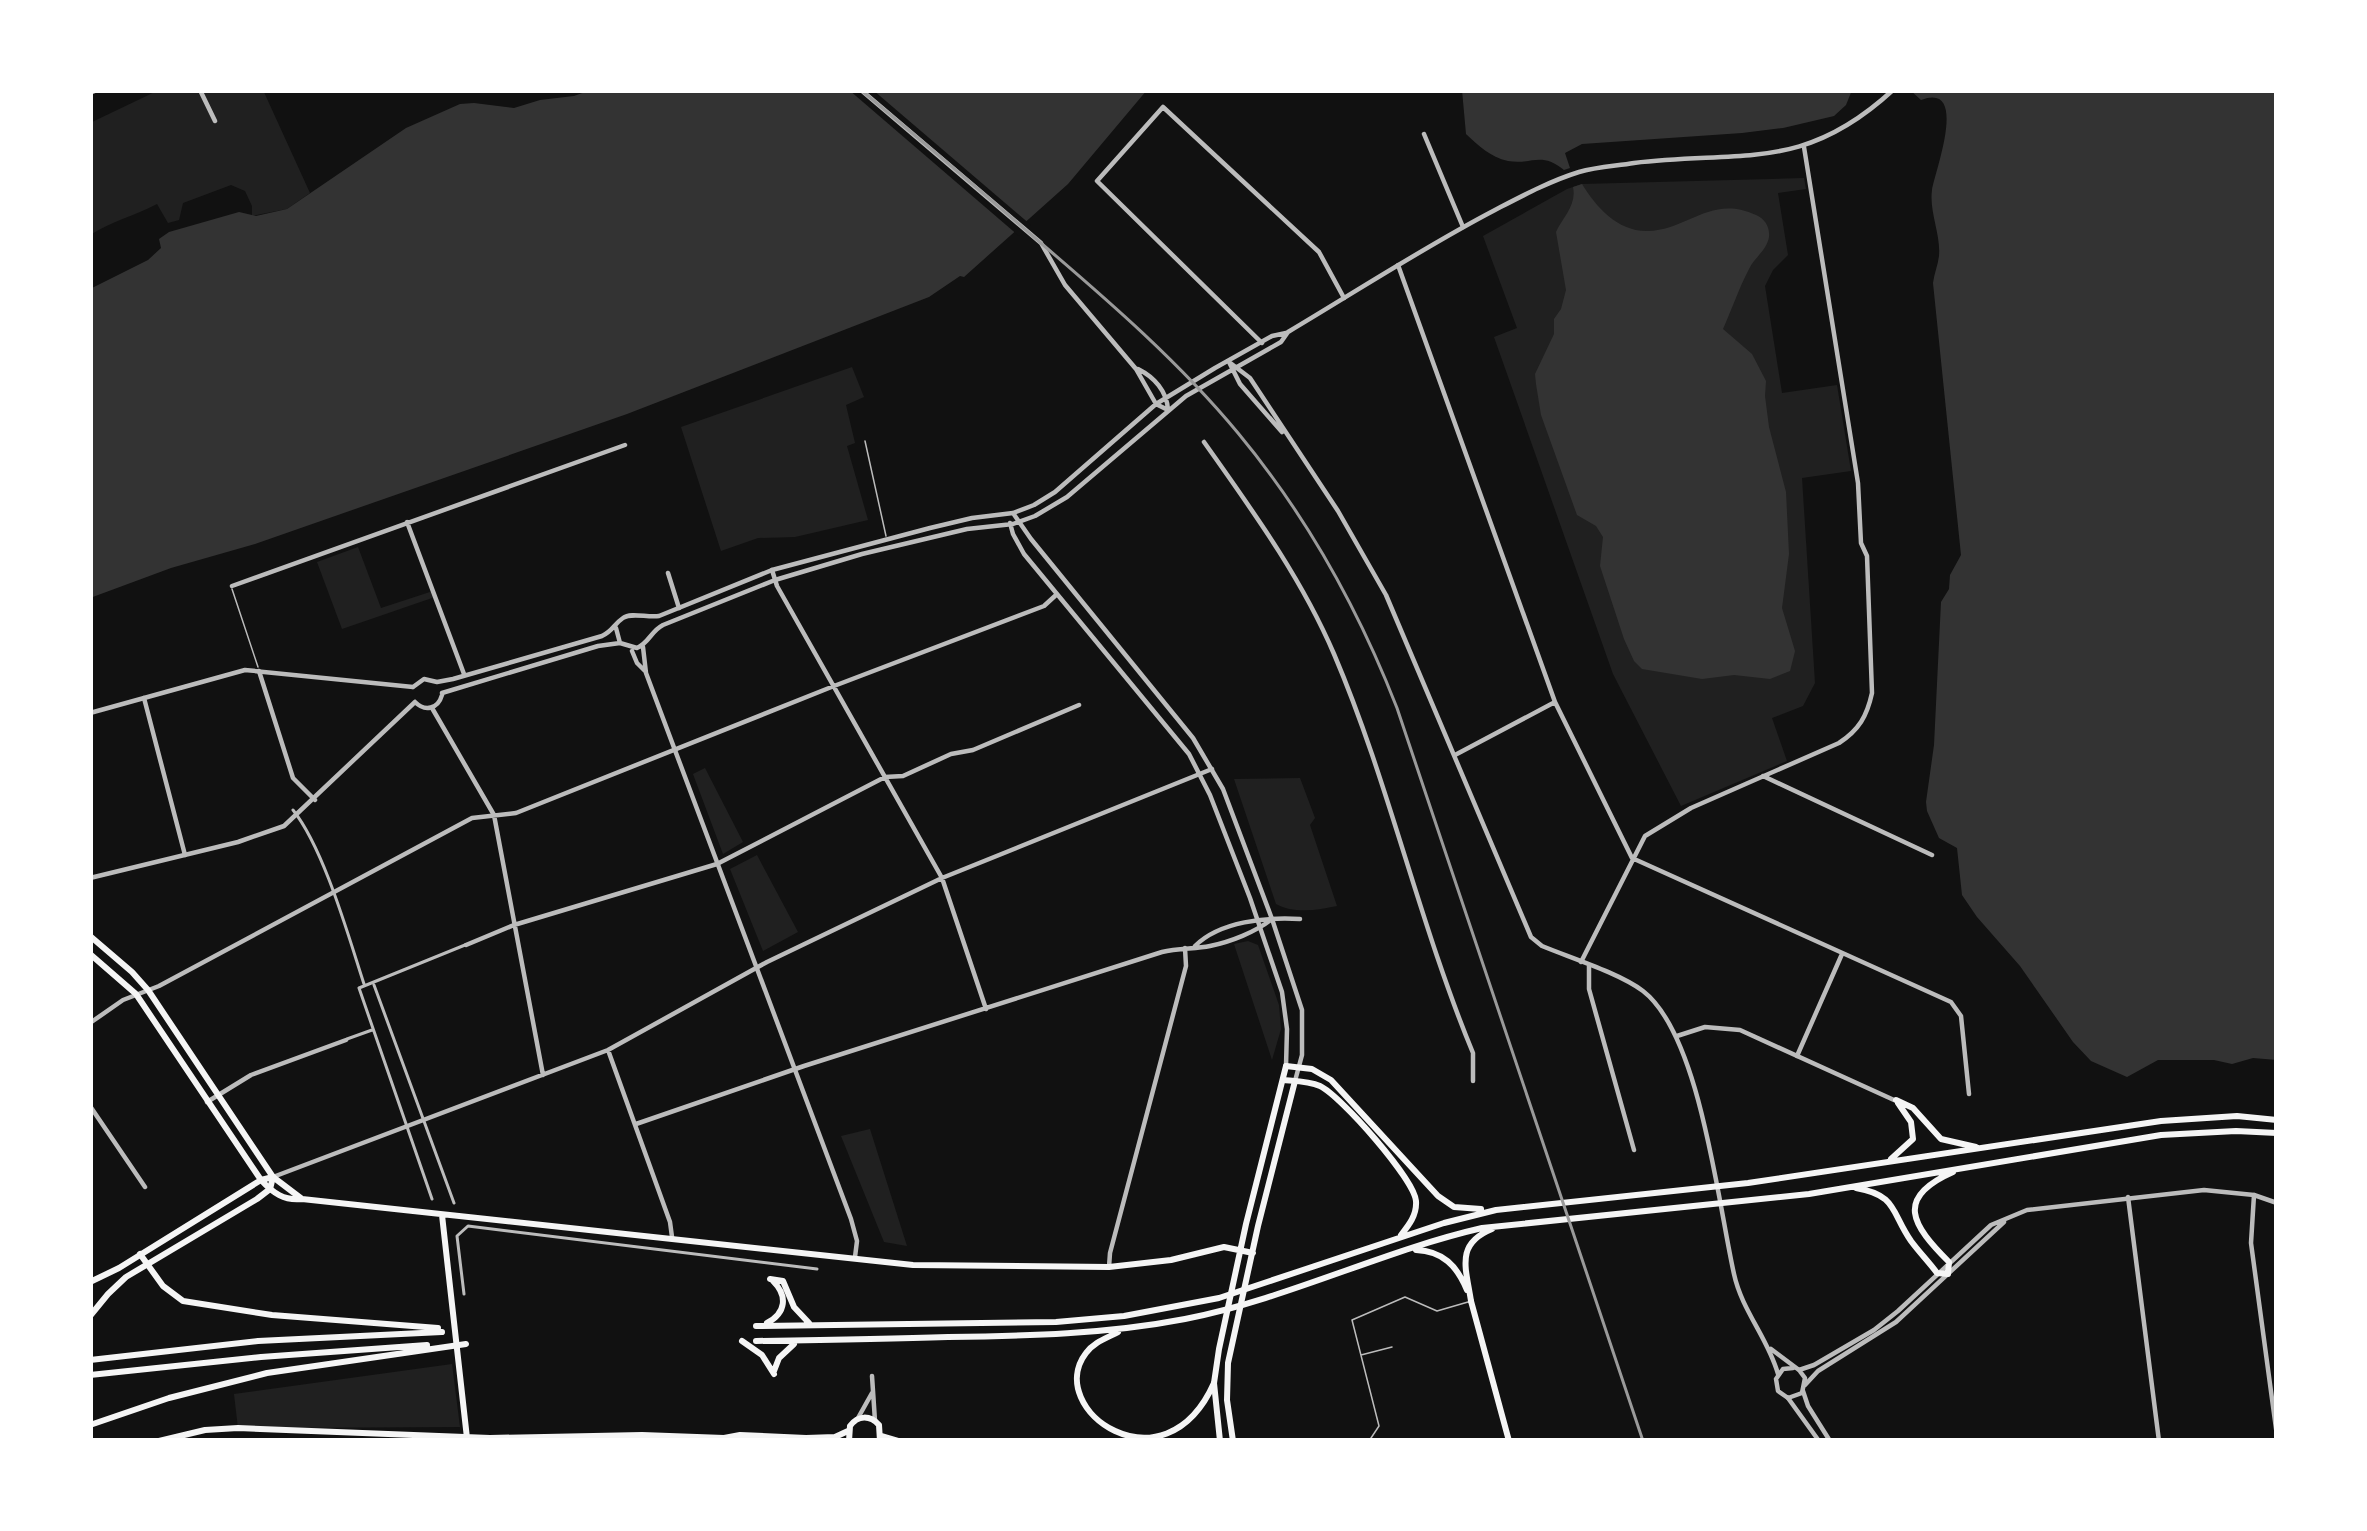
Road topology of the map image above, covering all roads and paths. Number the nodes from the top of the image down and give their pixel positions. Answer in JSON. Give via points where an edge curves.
{"nodes":[{"id":1,"x":200,"y":90,"type":"edge"},
{"id":2,"x":861,"y":90,"type":"edge"},
{"id":3,"x":1892,"y":90,"type":"edge"},
{"id":4,"x":215,"y":121,"type":"dead end"},
{"id":5,"x":1424,"y":134,"type":"dead end"},
{"id":6,"x":1804,"y":147,"type":"junction"},
{"id":7,"x":1463,"y":227,"type":"junction"},
{"id":8,"x":1398,"y":265,"type":"junction"},
{"id":9,"x":1344,"y":298,"type":"junction"},
{"id":10,"x":1288,"y":332,"type":"junction"},
{"id":11,"x":1262,"y":343,"type":"junction"},
{"id":12,"x":1228,"y":362,"type":"junction"},
{"id":13,"x":1136,"y":369,"type":"junction"},
{"id":14,"x":1235,"y":369,"type":"junction"},
{"id":15,"x":1167,"y":397,"type":"junction"},
{"id":16,"x":1156,"y":404,"type":"junction"},
{"id":17,"x":1168,"y":410,"type":"junction"},
{"id":18,"x":1286,"y":436,"type":"junction"},
{"id":19,"x":865,"y":441,"type":"dead end"},
{"id":20,"x":1204,"y":442,"type":"dead end"},
{"id":21,"x":625,"y":446,"type":"dead end"},
{"id":22,"x":1013,"y":513,"type":"junction"},
{"id":23,"x":407,"y":522,"type":"junction"},
{"id":24,"x":1019,"y":522,"type":"junction"},
{"id":25,"x":1010,"y":524,"type":"junction"},
{"id":26,"x":887,"y":539,"type":"junction"},
{"id":27,"x":772,"y":571,"type":"junction"},
{"id":28,"x":668,"y":573,"type":"dead end"},
{"id":29,"x":1062,"y":577,"type":"junction"},
{"id":30,"x":775,"y":580,"type":"junction"},
{"id":31,"x":232,"y":586,"type":"joint"},
{"id":32,"x":1057,"y":595,"type":"junction"},
{"id":33,"x":679,"y":608,"type":"junction"},
{"id":34,"x":641,"y":617,"type":"junction"},
{"id":35,"x":616,"y":628,"type":"junction"},
{"id":36,"x":649,"y":635,"type":"junction"},
{"id":37,"x":620,"y":643,"type":"junction"},
{"id":38,"x":643,"y":645,"type":"junction"},
{"id":39,"x":631,"y":648,"type":"junction"},
{"id":40,"x":259,"y":671,"type":"junction"},
{"id":41,"x":645,"y":671,"type":"junction"},
{"id":42,"x":1138,"y":671,"type":"junction"},
{"id":43,"x":1123,"y":672,"type":"junction"},
{"id":44,"x":464,"y":675,"type":"junction"},
{"id":45,"x":437,"y":682,"type":"junction"},
{"id":46,"x":1133,"y":684,"type":"junction"},
{"id":47,"x":834,"y":686,"type":"junction"},
{"id":48,"x":413,"y":687,"type":"junction"},
{"id":49,"x":442,"y":693,"type":"junction"},
{"id":50,"x":144,"y":698,"type":"junction"},
{"id":51,"x":415,"y":702,"type":"junction"},
{"id":52,"x":1555,"y":702,"type":"junction"},
{"id":53,"x":1078,"y":705,"type":"dead end"},
{"id":54,"x":432,"y":708,"type":"junction"},
{"id":55,"x":90,"y":713,"type":"edge"},
{"id":56,"x":675,"y":751,"type":"junction"},
{"id":57,"x":1454,"y":754,"type":"junction"},
{"id":58,"x":1212,"y":769,"type":"junction"},
{"id":59,"x":1200,"y":775,"type":"junction"},
{"id":60,"x":1763,"y":776,"type":"junction"},
{"id":61,"x":885,"y":777,"type":"junction"},
{"id":62,"x":315,"y":800,"type":"junction"},
{"id":63,"x":296,"y":813,"type":"junction"},
{"id":64,"x":494,"y":815,"type":"junction"},
{"id":65,"x":185,"y":855,"type":"junction"},
{"id":66,"x":1933,"y":855,"type":"dead end"},
{"id":67,"x":1632,"y":858,"type":"junction"},
{"id":68,"x":717,"y":864,"type":"junction"},
{"id":69,"x":90,"y":878,"type":"edge"},
{"id":70,"x":942,"y":878,"type":"junction"},
{"id":71,"x":332,"y":893,"type":"junction"},
{"id":72,"x":1257,"y":918,"type":"junction"},
{"id":73,"x":1272,"y":919,"type":"junction"},
{"id":74,"x":1300,"y":919,"type":"dead end"},
{"id":75,"x":514,"y":926,"type":"junction"},
{"id":76,"x":1260,"y":929,"type":"junction"},
{"id":77,"x":90,"y":936,"type":"edge"},
{"id":78,"x":466,"y":945,"type":"joint"},
{"id":79,"x":1195,"y":946,"type":"junction"},
{"id":80,"x":1185,"y":947,"type":"junction"},
{"id":81,"x":90,"y":954,"type":"edge"},
{"id":82,"x":1842,"y":955,"type":"junction"},
{"id":83,"x":1580,"y":962,"type":"junction"},
{"id":84,"x":1589,"y":966,"type":"junction"},
{"id":85,"x":756,"y":968,"type":"junction"},
{"id":86,"x":373,"y":983,"type":"junction"},
{"id":87,"x":362,"y":987,"type":"junction"},
{"id":88,"x":148,"y":990,"type":"junction"},
{"id":89,"x":136,"y":994,"type":"junction"},
{"id":90,"x":986,"y":1009,"type":"junction"},
{"id":91,"x":90,"y":1023,"type":"edge"},
{"id":92,"x":375,"y":1028,"type":"junction"},
{"id":93,"x":1677,"y":1036,"type":"junction"},
{"id":94,"x":346,"y":1040,"type":"joint"},
{"id":95,"x":608,"y":1050,"type":"junction"},
{"id":96,"x":1797,"y":1056,"type":"junction"},
{"id":97,"x":1286,"y":1066,"type":"junction"},
{"id":98,"x":1298,"y":1067,"type":"junction"},
{"id":99,"x":796,"y":1070,"type":"junction"},
{"id":100,"x":543,"y":1075,"type":"junction"},
{"id":101,"x":1283,"y":1080,"type":"junction"},
{"id":102,"x":1295,"y":1081,"type":"junction"},
{"id":103,"x":1473,"y":1081,"type":"dead end"},
{"id":104,"x":1969,"y":1094,"type":"dead end"},
{"id":105,"x":217,"y":1096,"type":"junction"},
{"id":106,"x":1896,"y":1100,"type":"junction"},
{"id":107,"x":207,"y":1102,"type":"junction"},
{"id":108,"x":90,"y":1106,"type":"edge"},
{"id":109,"x":424,"y":1120,"type":"junction"},
{"id":110,"x":2277,"y":1120,"type":"edge"},
{"id":111,"x":635,"y":1124,"type":"junction"},
{"id":112,"x":408,"y":1126,"type":"junction"},
{"id":113,"x":2277,"y":1133,"type":"edge"},
{"id":114,"x":1992,"y":1148,"type":"junction"},
{"id":115,"x":1634,"y":1150,"type":"dead end"},
{"id":116,"x":1888,"y":1161,"type":"junction"},
{"id":117,"x":1964,"y":1167,"type":"junction"},
{"id":118,"x":273,"y":1177,"type":"junction"},
{"id":119,"x":261,"y":1180,"type":"junction"},
{"id":120,"x":145,"y":1187,"type":"dead end"},
{"id":121,"x":1850,"y":1187,"type":"junction"},
{"id":122,"x":270,"y":1189,"type":"junction"},
{"id":123,"x":2254,"y":1195,"type":"junction"},
{"id":124,"x":2128,"y":1197,"type":"junction"},
{"id":125,"x":302,"y":1198,"type":"junction"},
{"id":126,"x":432,"y":1199,"type":"dead end"},
{"id":127,"x":454,"y":1203,"type":"dead end"},
{"id":128,"x":2277,"y":1203,"type":"edge"},
{"id":129,"x":1496,"y":1210,"type":"junction"},
{"id":130,"x":442,"y":1215,"type":"junction"},
{"id":131,"x":2008,"y":1218,"type":"junction"},
{"id":132,"x":1501,"y":1226,"type":"junction"},
{"id":133,"x":673,"y":1238,"type":"junction"},
{"id":134,"x":1399,"y":1238,"type":"junction"},
{"id":135,"x":1406,"y":1250,"type":"junction"},
{"id":136,"x":1241,"y":1251,"type":"junction"},
{"id":137,"x":1253,"y":1253,"type":"junction"},
{"id":138,"x":140,"y":1254,"type":"junction"},
{"id":139,"x":855,"y":1257,"type":"junction"},
{"id":140,"x":1949,"y":1262,"type":"junction"},
{"id":141,"x":147,"y":1264,"type":"junction"},
{"id":142,"x":1109,"y":1267,"type":"junction"},
{"id":143,"x":817,"y":1269,"type":"dead end"},
{"id":144,"x":1937,"y":1273,"type":"junction"},
{"id":145,"x":1948,"y":1274,"type":"junction"},
{"id":146,"x":90,"y":1282,"type":"edge"},
{"id":147,"x":464,"y":1294,"type":"dead end"},
{"id":148,"x":1472,"y":1301,"type":"junction"},
{"id":149,"x":90,"y":1316,"type":"edge"},
{"id":150,"x":811,"y":1325,"type":"junction"},
{"id":151,"x":1124,"y":1329,"type":"junction"},
{"id":152,"x":800,"y":1340,"type":"junction"},
{"id":153,"x":742,"y":1341,"type":"dead end"},
{"id":154,"x":756,"y":1341,"type":"dead end"},
{"id":155,"x":466,"y":1344,"type":"dead end"},
{"id":156,"x":443,"y":1345,"type":"dead end"},
{"id":157,"x":1767,"y":1345,"type":"junction"},
{"id":158,"x":1392,"y":1347,"type":"dead end"},
{"id":159,"x":1361,"y":1355,"type":"junction"},
{"id":160,"x":90,"y":1360,"type":"edge"},
{"id":161,"x":1796,"y":1369,"type":"junction"},
{"id":162,"x":1778,"y":1374,"type":"junction"},
{"id":163,"x":90,"y":1375,"type":"edge"},
{"id":164,"x":872,"y":1376,"type":"dead end"},
{"id":165,"x":1214,"y":1383,"type":"junction"},
{"id":166,"x":1804,"y":1388,"type":"junction"},
{"id":167,"x":872,"y":1393,"type":"junction"},
{"id":168,"x":1788,"y":1398,"type":"junction"},
{"id":169,"x":858,"y":1418,"type":"junction"},
{"id":170,"x":875,"y":1421,"type":"junction"},
{"id":171,"x":90,"y":1425,"type":"edge"},
{"id":172,"x":848,"y":1436,"type":"edge"},
{"id":173,"x":2277,"y":1436,"type":"edge"},
{"id":174,"x":881,"y":1438,"type":"edge"},
{"id":175,"x":467,"y":1439,"type":"edge"},
{"id":176,"x":165,"y":1440,"type":"edge"},
{"id":177,"x":728,"y":1440,"type":"edge"},
{"id":178,"x":898,"y":1441,"type":"edge"},
{"id":179,"x":1220,"y":1441,"type":"edge"},
{"id":180,"x":1233,"y":1441,"type":"edge"},
{"id":181,"x":1369,"y":1441,"type":"edge"},
{"id":182,"x":1509,"y":1441,"type":"edge"},
{"id":183,"x":1819,"y":1441,"type":"edge"},
{"id":184,"x":1830,"y":1441,"type":"edge"},
{"id":185,"x":2159,"y":1441,"type":"edge"}],
"edges":[{"from":1,"to":4,"type":"street"},
{"from":2,"to":13,"type":"street","via":[[1041,243],[1065,285]]},
{"from":3,"to":6,"type":"street","via":[[1845,128]]},
{"from":5,"to":7,"type":"street"},
{"from":6,"to":7,"type":"street","via":[[1579,172]]},
{"from":6,"to":60,"type":"street","via":[[1867,556],[1872,693],[1850,737]]},
{"from":7,"to":8,"type":"street"},
{"from":8,"to":9,"type":"street"},
{"from":8,"to":52,"type":"street"},
{"from":9,"to":10,"type":"street"},
{"from":9,"to":11,"type":"street","via":[[1318,252],[1163,107],[1097,182]]},
{"from":10,"to":11,"type":"street"},
{"from":10,"to":14,"type":"street"},
{"from":11,"to":12,"type":"street"},
{"from":12,"to":14,"type":"street"},
{"from":12,"to":15,"type":"street"},
{"from":13,"to":15,"type":"street"},
{"from":13,"to":16,"type":"street"},
{"from":14,"to":17,"type":"street"},
{"from":14,"to":18,"type":"street"},
{"from":14,"to":18,"type":"street","via":[[1250,378]]},
{"from":15,"to":16,"type":"street"},
{"from":15,"to":17,"type":"street"},
{"from":16,"to":17,"type":"street"},
{"from":16,"to":22,"type":"street","via":[[1055,492]]},
{"from":17,"to":24,"type":"street","via":[[1057,504]]},
{"from":18,"to":57,"type":"street","via":[[1386,595]]},
{"from":19,"to":26,"type":"lane"},
{"from":20,"to":103,"type":"street","via":[[1264,526],[1333,651],[1474,1053]]},
{"from":21,"to":23,"type":"street"},
{"from":22,"to":24,"type":"street"},
{"from":22,"to":25,"type":"street"},
{"from":22,"to":26,"type":"street"},
{"from":23,"to":31,"type":"street"},
{"from":23,"to":44,"type":"street"},
{"from":24,"to":25,"type":"street"},
{"from":24,"to":29,"type":"street"},
{"from":25,"to":30,"type":"street"},
{"from":25,"to":32,"type":"street"},
{"from":26,"to":27,"type":"street"},
{"from":27,"to":30,"type":"street"},
{"from":27,"to":33,"type":"street"},
{"from":28,"to":33,"type":"street"},
{"from":29,"to":32,"type":"street"},
{"from":29,"to":42,"type":"street"},
{"from":30,"to":36,"type":"street"},
{"from":30,"to":47,"type":"street"},
{"from":31,"to":40,"type":"lane"},
{"from":32,"to":43,"type":"street"},
{"from":32,"to":47,"type":"street"},
{"from":33,"to":34,"type":"street"},
{"from":34,"to":35,"type":"street","via":[[628,615]]},
{"from":34,"to":36,"type":"street"},
{"from":35,"to":37,"type":"street"},
{"from":35,"to":44,"type":"street"},
{"from":36,"to":38,"type":"street"},
{"from":37,"to":39,"type":"street"},
{"from":37,"to":49,"type":"street"},
{"from":38,"to":39,"type":"street"},
{"from":38,"to":41,"type":"street"},
{"from":39,"to":41,"type":"street"},
{"from":40,"to":48,"type":"street"},
{"from":40,"to":50,"type":"street"},
{"from":40,"to":62,"type":"street","via":[[293,778]]},
{"from":41,"to":56,"type":"street"},
{"from":42,"to":43,"type":"street"},
{"from":42,"to":46,"type":"street"},
{"from":42,"to":58,"type":"street"},
{"from":43,"to":46,"type":"street"},
{"from":44,"to":45,"type":"street"},
{"from":45,"to":48,"type":"street"},
{"from":45,"to":49,"type":"street"},
{"from":46,"to":59,"type":"street"},
{"from":47,"to":56,"type":"street"},
{"from":47,"to":61,"type":"street"},
{"from":48,"to":51,"type":"street"},
{"from":49,"to":54,"type":"street"},
{"from":50,"to":55,"type":"street"},
{"from":50,"to":65,"type":"street"},
{"from":51,"to":54,"type":"street"},
{"from":51,"to":62,"type":"street"},
{"from":52,"to":57,"type":"street"},
{"from":52,"to":67,"type":"street"},
{"from":53,"to":61,"type":"street"},
{"from":54,"to":64,"type":"street"},
{"from":56,"to":64,"type":"street","via":[[516,814]]},
{"from":56,"to":68,"type":"street"},
{"from":57,"to":83,"type":"street","via":[[1531,937]]},
{"from":58,"to":59,"type":"street"},
{"from":58,"to":73,"type":"street"},
{"from":59,"to":70,"type":"street"},
{"from":59,"to":72,"type":"street"},
{"from":60,"to":66,"type":"street"},
{"from":60,"to":67,"type":"street","via":[[1645,836]]},
{"from":61,"to":68,"type":"street"},
{"from":61,"to":70,"type":"street"},
{"from":62,"to":63,"type":"street"},
{"from":63,"to":65,"type":"street","via":[[284,826]]},
{"from":63,"to":71,"type":"street"},
{"from":64,"to":71,"type":"street","via":[[472,818]]},
{"from":64,"to":75,"type":"street"},
{"from":65,"to":69,"type":"street"},
{"from":67,"to":82,"type":"street"},
{"from":67,"to":83,"type":"street"},
{"from":68,"to":75,"type":"street"},
{"from":68,"to":85,"type":"street"},
{"from":70,"to":85,"type":"street"},
{"from":70,"to":90,"type":"street"},
{"from":71,"to":87,"type":"street"},
{"from":71,"to":88,"type":"street"},
{"from":72,"to":73,"type":"street"},
{"from":72,"to":76,"type":"street"},
{"from":72,"to":79,"type":"street"},
{"from":73,"to":74,"type":"street"},
{"from":73,"to":76,"type":"street"},
{"from":73,"to":98,"type":"street","via":[[1302,1010]]},
{"from":75,"to":78,"type":"street"},
{"from":75,"to":100,"type":"street"},
{"from":76,"to":79,"type":"street"},
{"from":76,"to":97,"type":"street","via":[[1284,1004]]},
{"from":77,"to":88,"type":"main road"},
{"from":78,"to":86,"type":"street"},
{"from":79,"to":80,"type":"street"},
{"from":80,"to":90,"type":"street"},
{"from":80,"to":142,"type":"street"},
{"from":81,"to":89,"type":"main road"},
{"from":82,"to":96,"type":"street"},
{"from":82,"to":104,"type":"street","via":[[1951,1002],[1961,1016]]},
{"from":83,"to":84,"type":"street"},
{"from":84,"to":93,"type":"street","via":[[1644,992]]},
{"from":84,"to":115,"type":"street"},
{"from":85,"to":95,"type":"street"},
{"from":85,"to":99,"type":"street"},
{"from":86,"to":87,"type":"street"},
{"from":86,"to":109,"type":"street"},
{"from":87,"to":92,"type":"street"},
{"from":88,"to":89,"type":"street"},
{"from":88,"to":105,"type":"main road"},
{"from":89,"to":91,"type":"street"},
{"from":89,"to":107,"type":"main road"},
{"from":90,"to":99,"type":"street"},
{"from":92,"to":94,"type":"street"},
{"from":92,"to":112,"type":"street"},
{"from":93,"to":96,"type":"street","via":[[1705,1027],[1740,1030]]},
{"from":93,"to":157,"type":"street","via":[[1737,1285]]},
{"from":94,"to":105,"type":"street"},
{"from":95,"to":100,"type":"street"},
{"from":95,"to":111,"type":"street"},
{"from":96,"to":106,"type":"street"},
{"from":97,"to":98,"type":"main road"},
{"from":97,"to":101,"type":"main road"},
{"from":98,"to":102,"type":"street"},
{"from":98,"to":129,"type":"main road","via":[[1340,1087],[1443,1200]]},
{"from":99,"to":111,"type":"street"},
{"from":99,"to":139,"type":"street","via":[[851,1219]]},
{"from":100,"to":109,"type":"street"},
{"from":101,"to":102,"type":"main road"},
{"from":101,"to":136,"type":"main road"},
{"from":102,"to":134,"type":"main road","via":[[1335,1096],[1410,1185],[1414,1213]]},
{"from":102,"to":137,"type":"main road"},
{"from":105,"to":107,"type":"street"},
{"from":105,"to":118,"type":"main road"},
{"from":106,"to":114,"type":"main road","via":[[1936,1135]]},
{"from":106,"to":116,"type":"main road","via":[[1913,1139]]},
{"from":107,"to":119,"type":"main road"},
{"from":108,"to":120,"type":"street"},
{"from":109,"to":112,"type":"street"},
{"from":109,"to":127,"type":"street"},
{"from":110,"to":114,"type":"main road","via":[[2161,1121]]},
{"from":111,"to":133,"type":"street"},
{"from":112,"to":118,"type":"street"},
{"from":112,"to":126,"type":"street"},
{"from":113,"to":117,"type":"main road","via":[[2161,1135]]},
{"from":114,"to":116,"type":"main road"},
{"from":116,"to":129,"type":"main road"},
{"from":117,"to":121,"type":"main road"},
{"from":117,"to":140,"type":"main road","via":[[1930,1182],[1916,1205],[1925,1238]]},
{"from":118,"to":119,"type":"main road"},
{"from":118,"to":122,"type":"main road"},
{"from":118,"to":125,"type":"main road"},
{"from":119,"to":122,"type":"main road"},
{"from":119,"to":138,"type":"main road"},
{"from":121,"to":132,"type":"main road"},
{"from":121,"to":144,"type":"main road","via":[[1888,1199]]},
{"from":122,"to":125,"type":"main road"},
{"from":122,"to":141,"type":"main road"},
{"from":123,"to":124,"type":"street"},
{"from":123,"to":128,"type":"street"},
{"from":123,"to":173,"type":"street","via":[[2251,1243]]},
{"from":124,"to":131,"type":"street"},
{"from":124,"to":185,"type":"street"},
{"from":125,"to":130,"type":"main road"},
{"from":129,"to":134,"type":"main road"},
{"from":130,"to":133,"type":"main road"},
{"from":130,"to":175,"type":"main road"},
{"from":131,"to":140,"type":"street"},
{"from":131,"to":145,"type":"street"},
{"from":132,"to":135,"type":"main road"},
{"from":132,"to":148,"type":"main road","via":[[1468,1245]]},
{"from":133,"to":139,"type":"main road"},
{"from":134,"to":150,"type":"main road","via":[[1220,1298],[1139,1314]]},
{"from":135,"to":148,"type":"main road","via":[[1446,1258]]},
{"from":135,"to":151,"type":"main road","via":[[1191,1318]]},
{"from":136,"to":137,"type":"main road"},
{"from":136,"to":142,"type":"main road","via":[[1224,1247]]},
{"from":136,"to":165,"type":"main road"},
{"from":137,"to":180,"type":"main road","via":[[1226,1383]]},
{"from":138,"to":141,"type":"main road"},
{"from":138,"to":146,"type":"main road"},
{"from":139,"to":142,"type":"main road"},
{"from":140,"to":144,"type":"street"},
{"from":140,"to":145,"type":"main road"},
{"from":141,"to":149,"type":"main road"},
{"from":141,"to":160,"type":"main road","via":[[190,1303],[441,1330]]},
{"from":143,"to":147,"type":"street","via":[[468,1226],[457,1236]]},
{"from":144,"to":145,"type":"main road"},
{"from":144,"to":161,"type":"street","via":[[1874,1330]]},
{"from":145,"to":166,"type":"street"},
{"from":148,"to":159,"type":"lane","via":[[1437,1311],[1405,1297],[1352,1320]]},
{"from":148,"to":182,"type":"main road"},
{"from":150,"to":150,"type":"main road","via":[[783,1281],[770,1279],[783,1306],[759,1326]]},
{"from":151,"to":152,"type":"main road"},
{"from":151,"to":165,"type":"main road","via":[[1094,1345],[1077,1373],[1080,1395],[1103,1425],[1136,1437],[1168,1434],[1191,1421]]},
{"from":152,"to":153,"type":"main road","via":[[774,1374]]},
{"from":152,"to":154,"type":"main road"},
{"from":155,"to":171,"type":"main road","via":[[268,1373]]},
{"from":156,"to":163,"type":"main road"},
{"from":157,"to":161,"type":"street"},
{"from":157,"to":162,"type":"street"},
{"from":158,"to":159,"type":"lane"},
{"from":159,"to":181,"type":"lane","via":[[1379,1426]]},
{"from":161,"to":162,"type":"street"},
{"from":161,"to":166,"type":"street"},
{"from":162,"to":168,"type":"street","via":[[1776,1388]]},
{"from":164,"to":167,"type":"street"},
{"from":165,"to":179,"type":"main road"},
{"from":166,"to":168,"type":"street"},
{"from":166,"to":184,"type":"street"},
{"from":167,"to":169,"type":"street"},
{"from":167,"to":170,"type":"street"},
{"from":168,"to":183,"type":"street"},
{"from":169,"to":170,"type":"main road"},
{"from":169,"to":172,"type":"main road"},
{"from":170,"to":174,"type":"main road"},
{"from":172,"to":177,"type":"main road"},
{"from":174,"to":178,"type":"main road"},
{"from":175,"to":176,"type":"main road","via":[[238,1428]]},
{"from":175,"to":177,"type":"main road"}]}
